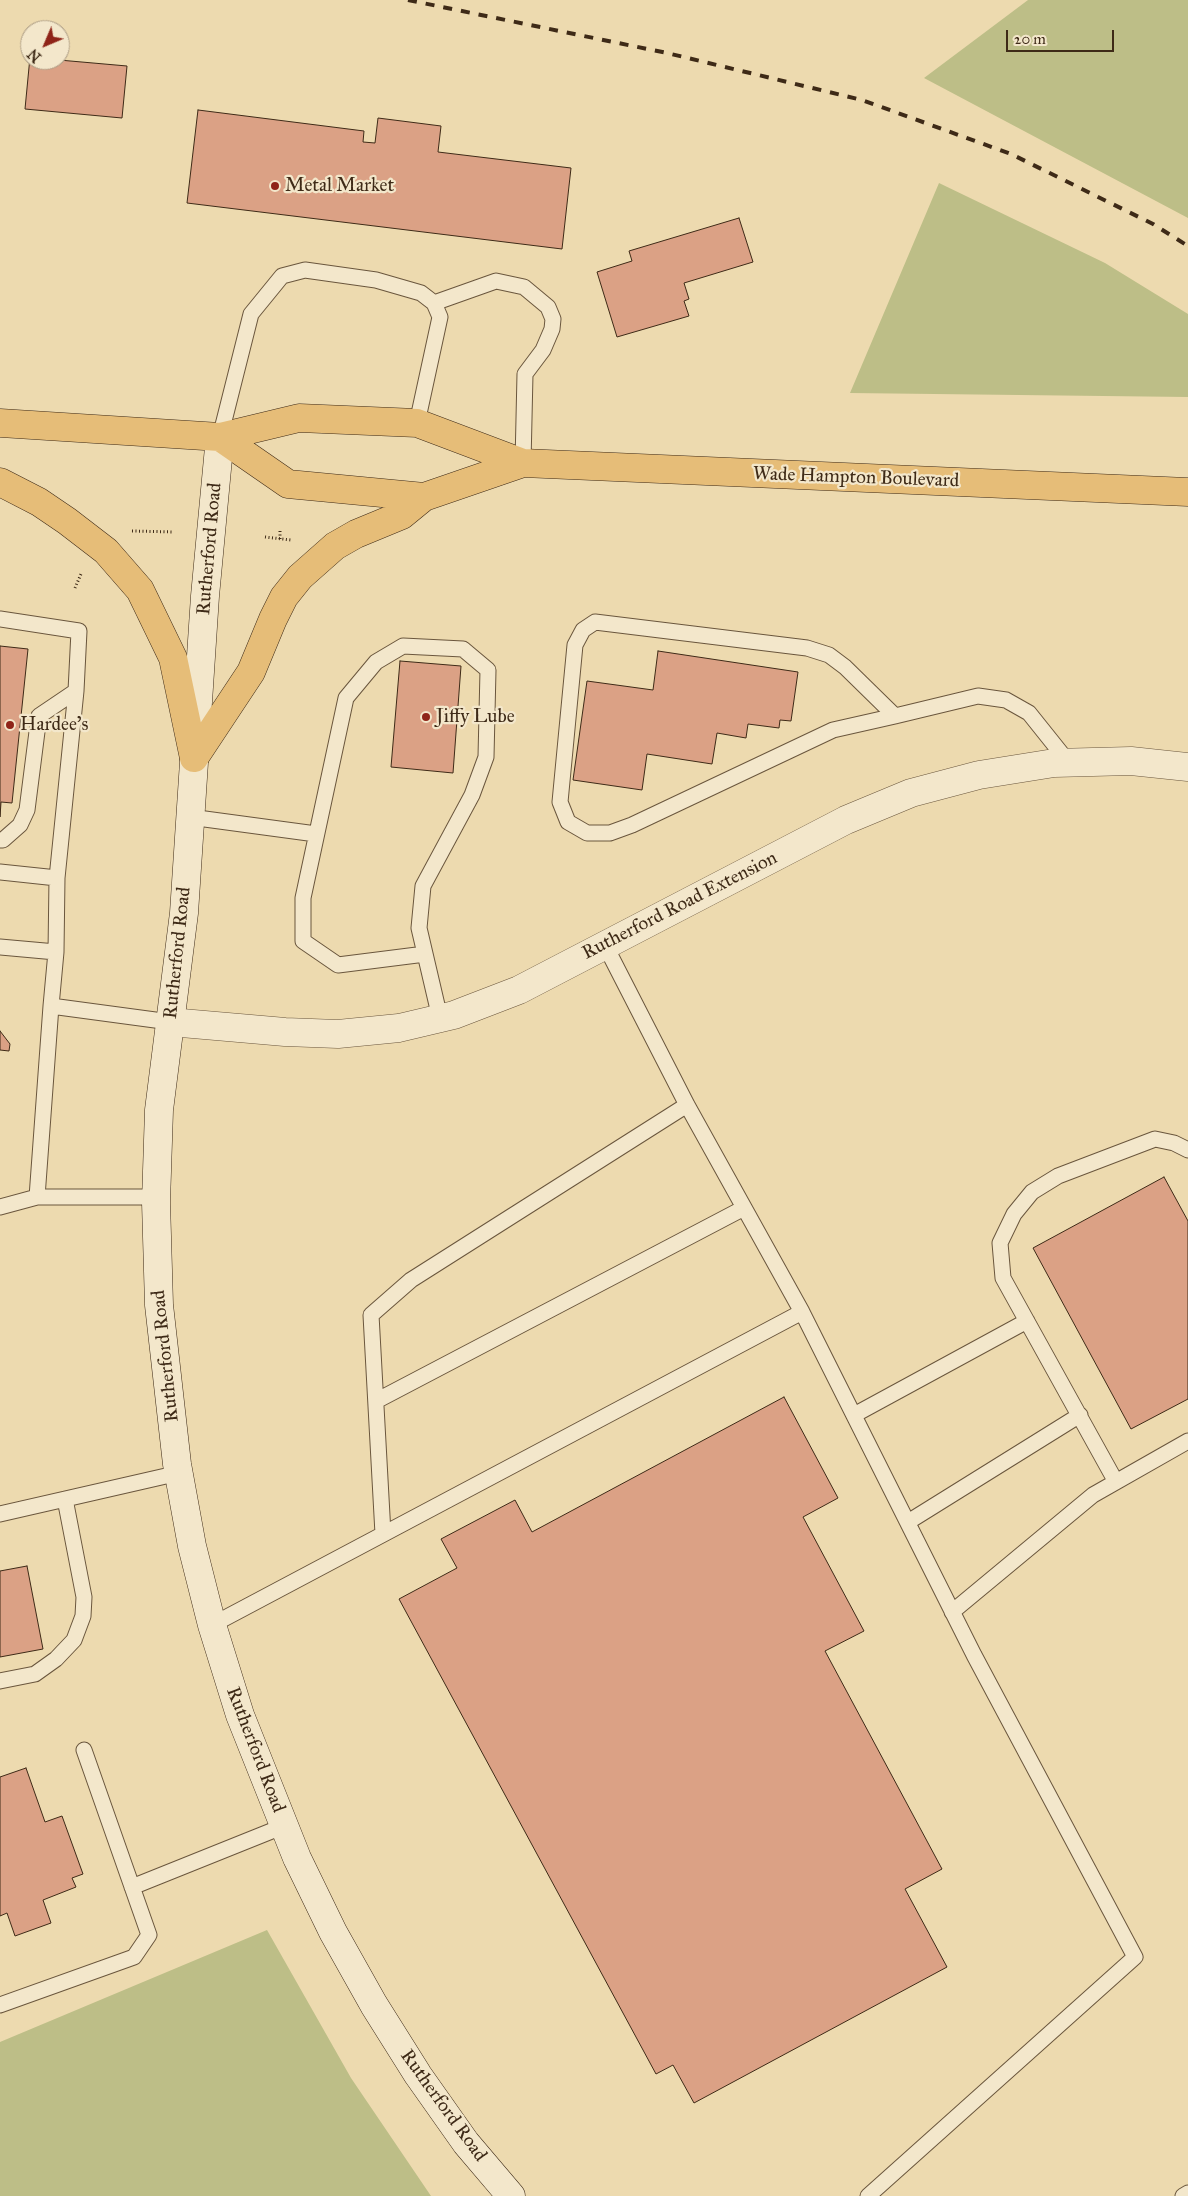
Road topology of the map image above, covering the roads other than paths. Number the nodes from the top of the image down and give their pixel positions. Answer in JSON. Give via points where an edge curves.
{"nodes":[{"id":1,"x":434,"y":303,"type":"junction"},
{"id":2,"x":0,"y":422,"type":"edge"},
{"id":3,"x":417,"y":423,"type":"junction"},
{"id":4,"x":220,"y":438,"type":"junction"},
{"id":5,"x":523,"y":463,"type":"junction"},
{"id":6,"x":0,"y":482,"type":"edge"},
{"id":7,"x":1188,"y":492,"type":"edge"},
{"id":8,"x":424,"y":497,"type":"junction"},
{"id":9,"x":0,"y":619,"type":"edge"},
{"id":10,"x":76,"y":691,"type":"junction"},
{"id":11,"x":895,"y":716,"type":"junction"},
{"id":12,"x":194,"y":758,"type":"junction"},
{"id":13,"x":1069,"y":763,"type":"junction"},
{"id":14,"x":1188,"y":767,"type":"edge"},
{"id":15,"x":190,"y":817,"type":"junction"},
{"id":16,"x":316,"y":834,"type":"junction"},
{"id":17,"x":0,"y":840,"type":"edge"},
{"id":18,"x":0,"y":872,"type":"edge"},
{"id":19,"x":57,"y":878,"type":"junction"},
{"id":20,"x":605,"y":945,"type":"junction"},
{"id":21,"x":0,"y":947,"type":"edge"},
{"id":22,"x":56,"y":952,"type":"junction"},
{"id":23,"x":425,"y":954,"type":"junction"},
{"id":24,"x":51,"y":1006,"type":"junction"},
{"id":25,"x":440,"y":1018,"type":"junction"},
{"id":26,"x":170,"y":1022,"type":"junction"},
{"id":27,"x":687,"y":1105,"type":"junction"},
{"id":28,"x":1188,"y":1150,"type":"edge"},
{"id":29,"x":38,"y":1197,"type":"junction"},
{"id":30,"x":156,"y":1197,"type":"junction"},
{"id":31,"x":0,"y":1207,"type":"edge"},
{"id":32,"x":744,"y":1208,"type":"junction"},
{"id":33,"x":802,"y":1312,"type":"junction"},
{"id":34,"x":1027,"y":1321,"type":"junction"},
{"id":35,"x":376,"y":1401,"type":"junction"},
{"id":36,"x":854,"y":1415,"type":"junction"},
{"id":37,"x":1080,"y":1415,"type":"junction"},
{"id":38,"x":1188,"y":1441,"type":"edge"},
{"id":39,"x":179,"y":1473,"type":"junction"},
{"id":40,"x":1116,"y":1482,"type":"junction"},
{"id":41,"x":65,"y":1499,"type":"junction"},
{"id":42,"x":0,"y":1514,"type":"edge"},
{"id":43,"x":908,"y":1522,"type":"junction"},
{"id":44,"x":383,"y":1534,"type":"junction"},
{"id":45,"x":952,"y":1612,"type":"junction"},
{"id":46,"x":212,"y":1625,"type":"junction"},
{"id":47,"x":0,"y":1681,"type":"edge"},
{"id":48,"x":84,"y":1750,"type":"dead end"},
{"id":49,"x":284,"y":1826,"type":"junction"},
{"id":50,"x":132,"y":1887,"type":"junction"},
{"id":51,"x":0,"y":2005,"type":"edge"},
{"id":52,"x":1188,"y":2193,"type":"edge"},
{"id":53,"x":511,"y":2196,"type":"edge"},
{"id":54,"x":868,"y":2196,"type":"edge"},
{"id":55,"x":1183,"y":2196,"type":"edge"}],
"edges":[{"from":1,"to":3,"type":"lane","via":[[440,316]]},
{"from":1,"to":4,"type":"lane","via":[[421,292],[376,280],[305,270],[282,276],[251,314]]},
{"from":1,"to":5,"type":"lane","via":[[496,281],[524,287],[548,307],[553,318],[552,329],[543,350],[525,374]]},
{"from":2,"to":4,"type":"main road","name":"Wade Hampton Boulevard"},
{"from":3,"to":4,"type":"main road","name":"Wade Hampton Boulevard","via":[[299,418]]},
{"from":3,"to":5,"type":"main road","name":"Wade Hampton Boulevard"},
{"from":4,"to":8,"type":"main road","name":"Wade Hampton Boulevard","via":[[288,484]]},
{"from":4,"to":12,"type":"street","name":"Rutherford Road"},
{"from":5,"to":7,"type":"main road","name":"Wade Hampton Boulevard"},
{"from":5,"to":8,"type":"main road","name":"Wade Hampton Boulevard"},
{"from":6,"to":12,"type":"main road","via":[[39,502],[75,527],[106,551],[140,590],[173,658]]},
{"from":8,"to":12,"type":"main road","via":[[402,515],[336,546],[300,577],[284,597],[251,672]]},
{"from":9,"to":10,"type":"lane","via":[[79,631]]},
{"from":10,"to":17,"type":"lane","via":[[39,716],[27,810],[20,825]]},
{"from":10,"to":19,"type":"lane"},
{"from":11,"to":11,"type":"lane","via":[[833,730],[610,833],[586,833],[568,822],[560,802],[575,645],[583,630],[596,622],[807,648],[828,655],[845,667]]},
{"from":11,"to":13,"type":"lane","via":[[978,696],[1006,700],[1029,713]]},
{"from":12,"to":15,"type":"street","name":"Rutherford Road"},
{"from":13,"to":14,"type":"street","name":"Rutherford Road Extension","via":[[1130,761]]},
{"from":13,"to":20,"type":"street","name":"Rutherford Road Extension","via":[[979,775],[911,793],[846,820]]},
{"from":15,"to":16,"type":"lane"},
{"from":15,"to":26,"type":"street","name":"Rutherford Road","via":[[184,913]]},
{"from":16,"to":23,"type":"lane","via":[[302,898],[303,941],[338,965]]},
{"from":16,"to":23,"type":"lane","via":[[346,698],[376,662],[403,646],[463,650],[488,670],[486,757],[472,795],[424,886],[419,928]]},
{"from":18,"to":19,"type":"lane"},
{"from":19,"to":22,"type":"lane"},
{"from":20,"to":25,"type":"street","name":"Rutherford Road Extension","via":[[519,990]]},
{"from":20,"to":27,"type":"lane"},
{"from":21,"to":22,"type":"lane"},
{"from":22,"to":24,"type":"lane"},
{"from":23,"to":25,"type":"lane"},
{"from":24,"to":26,"type":"lane"},
{"from":24,"to":29,"type":"lane"},
{"from":25,"to":26,"type":"street","name":"Rutherford Road Extension","via":[[399,1028],[338,1034]]},
{"from":26,"to":30,"type":"street","name":"Rutherford Road","via":[[159,1110]]},
{"from":27,"to":32,"type":"lane"},
{"from":27,"to":35,"type":"lane","via":[[411,1280],[371,1315]]},
{"from":28,"to":34,"type":"lane","via":[[1154,1139],[1058,1176],[1032,1192],[1014,1214],[1000,1243],[1003,1278]]},
{"from":29,"to":30,"type":"lane"},
{"from":29,"to":31,"type":"lane"},
{"from":30,"to":39,"type":"street","name":"Rutherford Road","via":[[159,1305]]},
{"from":32,"to":33,"type":"lane"},
{"from":32,"to":35,"type":"lane"},
{"from":33,"to":36,"type":"lane"},
{"from":33,"to":44,"type":"lane"},
{"from":34,"to":36,"type":"lane"},
{"from":34,"to":37,"type":"lane"},
{"from":35,"to":44,"type":"lane"},
{"from":36,"to":43,"type":"lane"},
{"from":37,"to":40,"type":"lane"},
{"from":37,"to":43,"type":"lane"},
{"from":38,"to":40,"type":"lane"},
{"from":39,"to":41,"type":"lane"},
{"from":39,"to":46,"type":"street","name":"Rutherford Road","via":[[192,1546]]},
{"from":40,"to":45,"type":"lane","via":[[1093,1495]]},
{"from":41,"to":42,"type":"lane"},
{"from":41,"to":47,"type":"lane","via":[[84,1597],[83,1616],[74,1640],[56,1659],[36,1674]]},
{"from":43,"to":45,"type":"lane"},
{"from":44,"to":46,"type":"lane"},
{"from":45,"to":54,"type":"lane","via":[[1135,1956]]},
{"from":46,"to":49,"type":"street","name":"Rutherford Road","via":[[240,1716]]},
{"from":48,"to":50,"type":"lane"},
{"from":49,"to":50,"type":"lane"},
{"from":49,"to":53,"type":"street","name":"Rutherford Road","via":[[333,1932],[374,2005],[466,2142]]},
{"from":50,"to":51,"type":"lane","via":[[149,1935],[134,1958]]},
{"from":52,"to":55,"type":"lane"}]}
